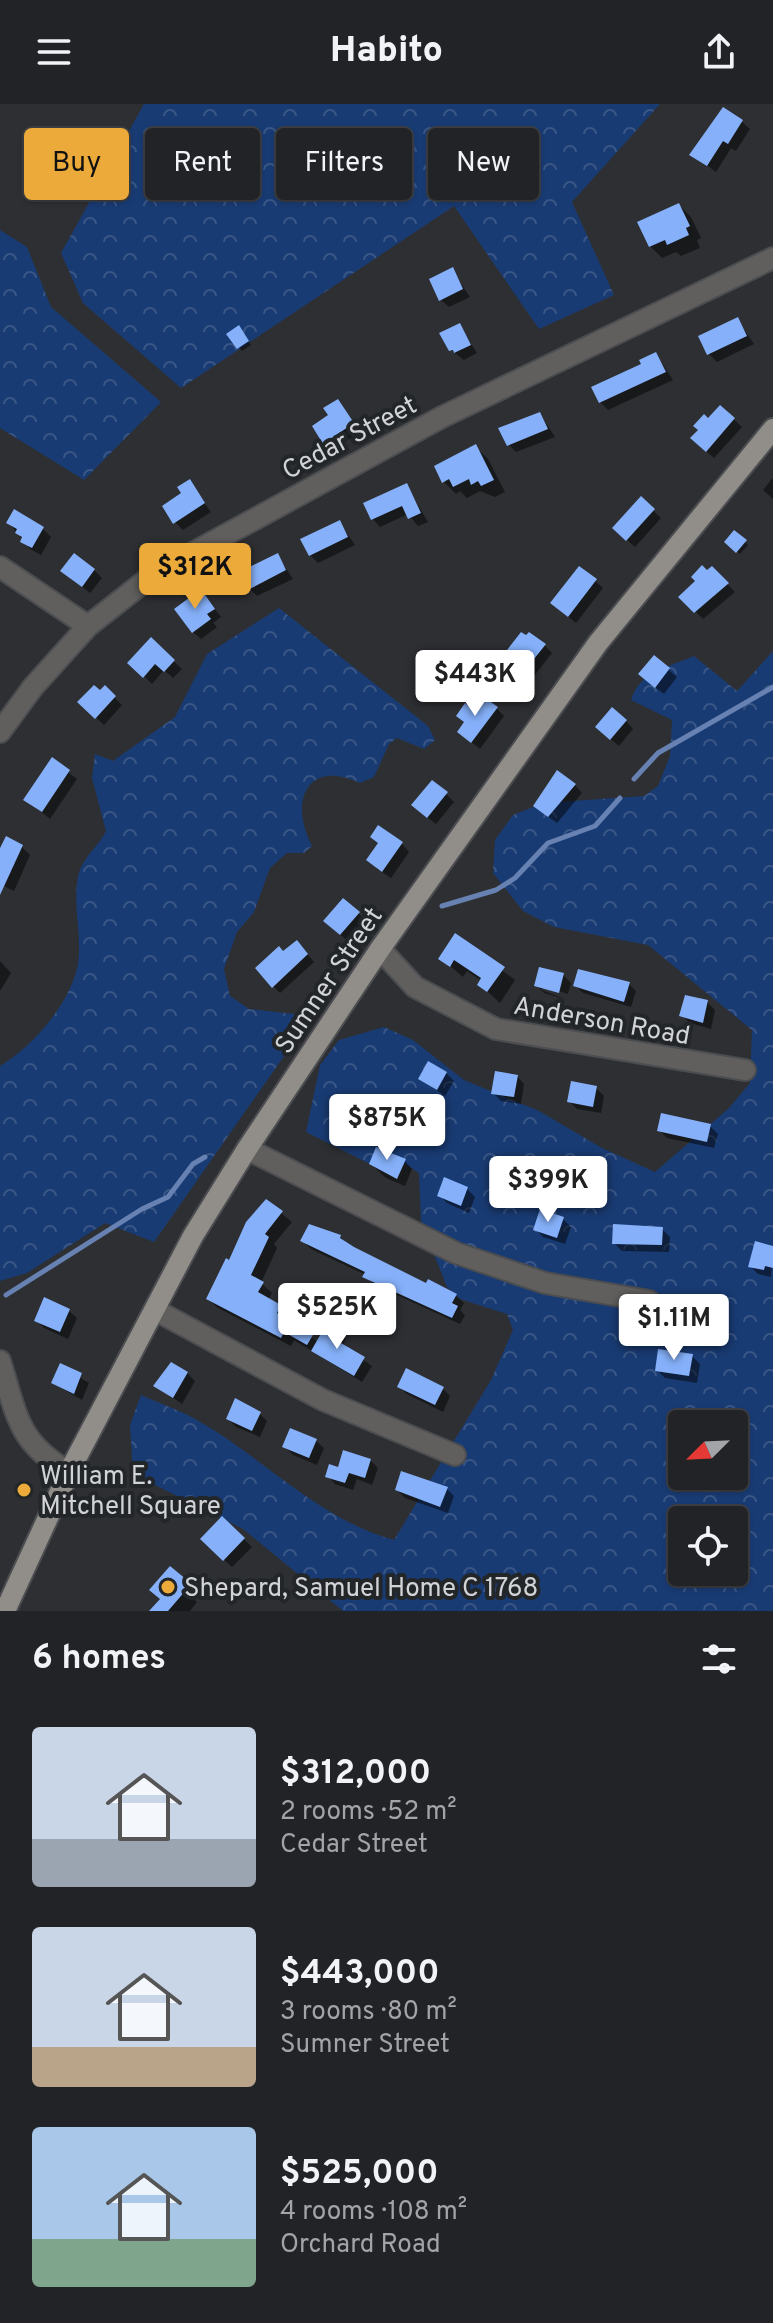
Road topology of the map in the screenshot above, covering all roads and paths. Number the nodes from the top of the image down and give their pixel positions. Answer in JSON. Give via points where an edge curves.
{"nodes":[{"id":1,"x":773,"y":258,"type":"edge"},
{"id":2,"x":773,"y":429,"type":"edge"},
{"id":3,"x":0,"y":567,"type":"edge"},
{"id":4,"x":88,"y":626,"type":"junction"},
{"id":5,"x":0,"y":732,"type":"edge"},
{"id":6,"x":380,"y":949,"type":"junction"},
{"id":7,"x":745,"y":1070,"type":"dead end"},
{"id":8,"x":247,"y":1149,"type":"junction"},
{"id":9,"x":649,"y":1301,"type":"dead end"},
{"id":10,"x":155,"y":1310,"type":"junction"},
{"id":11,"x":0,"y":1361,"type":"edge"},
{"id":12,"x":455,"y":1455,"type":"dead end"},
{"id":13,"x":69,"y":1472,"type":"junction"},
{"id":14,"x":5,"y":1611,"type":"edge"}],
"edges":[{"from":1,"to":4,"type":"street","name":"Cedar Street","via":[[540,367],[233,529],[154,574]]},
{"from":2,"to":6,"type":"main road","name":"Sumner Street","via":[[598,643]]},
{"from":3,"to":4,"type":"street"},
{"from":4,"to":5,"type":"street","name":"Cedar Street"},
{"from":6,"to":7,"type":"street","name":"Anderson Road","via":[[415,987],[496,1029]]},
{"from":6,"to":8,"type":"main road","name":"Sumner Street"},
{"from":8,"to":9,"type":"street","via":[[470,1259],[545,1283]]},
{"from":8,"to":10,"type":"main road","name":"Sumner Street"},
{"from":10,"to":12,"type":"street","via":[[323,1400]]},
{"from":10,"to":13,"type":"main road","name":"Sumner Street"},
{"from":11,"to":13,"type":"street","via":[[28,1440]]},
{"from":13,"to":14,"type":"main road","name":"Sumner Street"}]}
